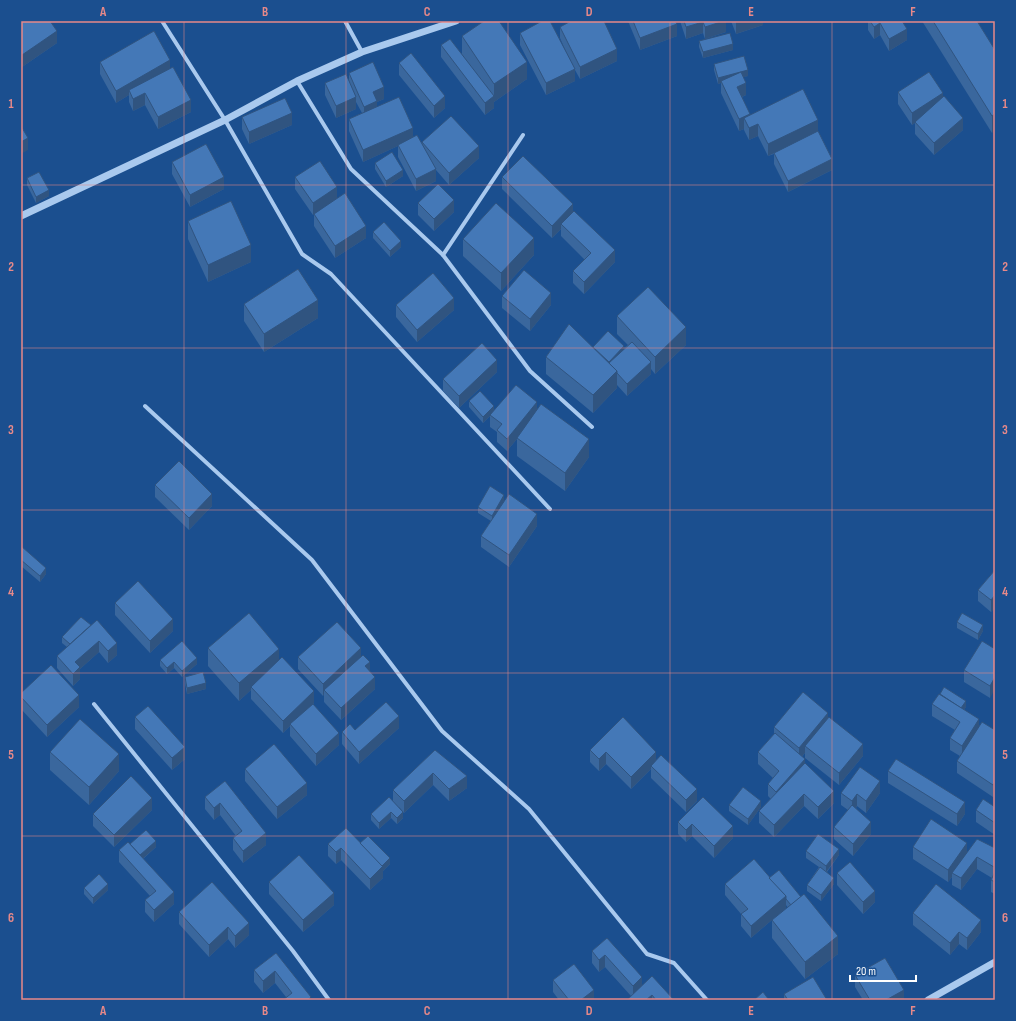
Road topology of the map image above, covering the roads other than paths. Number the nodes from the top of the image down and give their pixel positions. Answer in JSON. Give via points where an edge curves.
{"nodes":[{"id":1,"x":162,"y":21,"type":"edge"},
{"id":2,"x":345,"y":21,"type":"edge"},
{"id":3,"x":456,"y":21,"type":"edge"},
{"id":4,"x":362,"y":52,"type":"junction"},
{"id":5,"x":296,"y":81,"type":"junction"},
{"id":6,"x":224,"y":120,"type":"junction"},
{"id":7,"x":523,"y":135,"type":"dead end"},
{"id":8,"x":21,"y":216,"type":"edge"},
{"id":9,"x":443,"y":255,"type":"junction"},
{"id":10,"x":145,"y":406,"type":"dead end"},
{"id":11,"x":592,"y":427,"type":"dead end"},
{"id":12,"x":550,"y":509,"type":"dead end"},
{"id":13,"x":94,"y":704,"type":"dead end"},
{"id":14,"x":995,"y":962,"type":"edge"},
{"id":15,"x":330,"y":1000,"type":"edge"},
{"id":16,"x":707,"y":1000,"type":"edge"},
{"id":17,"x":928,"y":1000,"type":"edge"}],
"edges":[{"from":1,"to":6,"type":"street"},
{"from":2,"to":4,"type":"street"},
{"from":3,"to":4,"type":"street"},
{"from":4,"to":5,"type":"street"},
{"from":5,"to":6,"type":"street"},
{"from":5,"to":9,"type":"street","via":[[352,169]]},
{"from":6,"to":8,"type":"street"},
{"from":6,"to":12,"type":"street","via":[[302,254],[331,274]]},
{"from":7,"to":9,"type":"street"},
{"from":9,"to":11,"type":"street","via":[[530,371]]},
{"from":10,"to":16,"type":"street","via":[[312,560],[442,731],[529,808],[647,954],[674,963]]},
{"from":13,"to":15,"type":"street"},
{"from":14,"to":17,"type":"street"}]}
